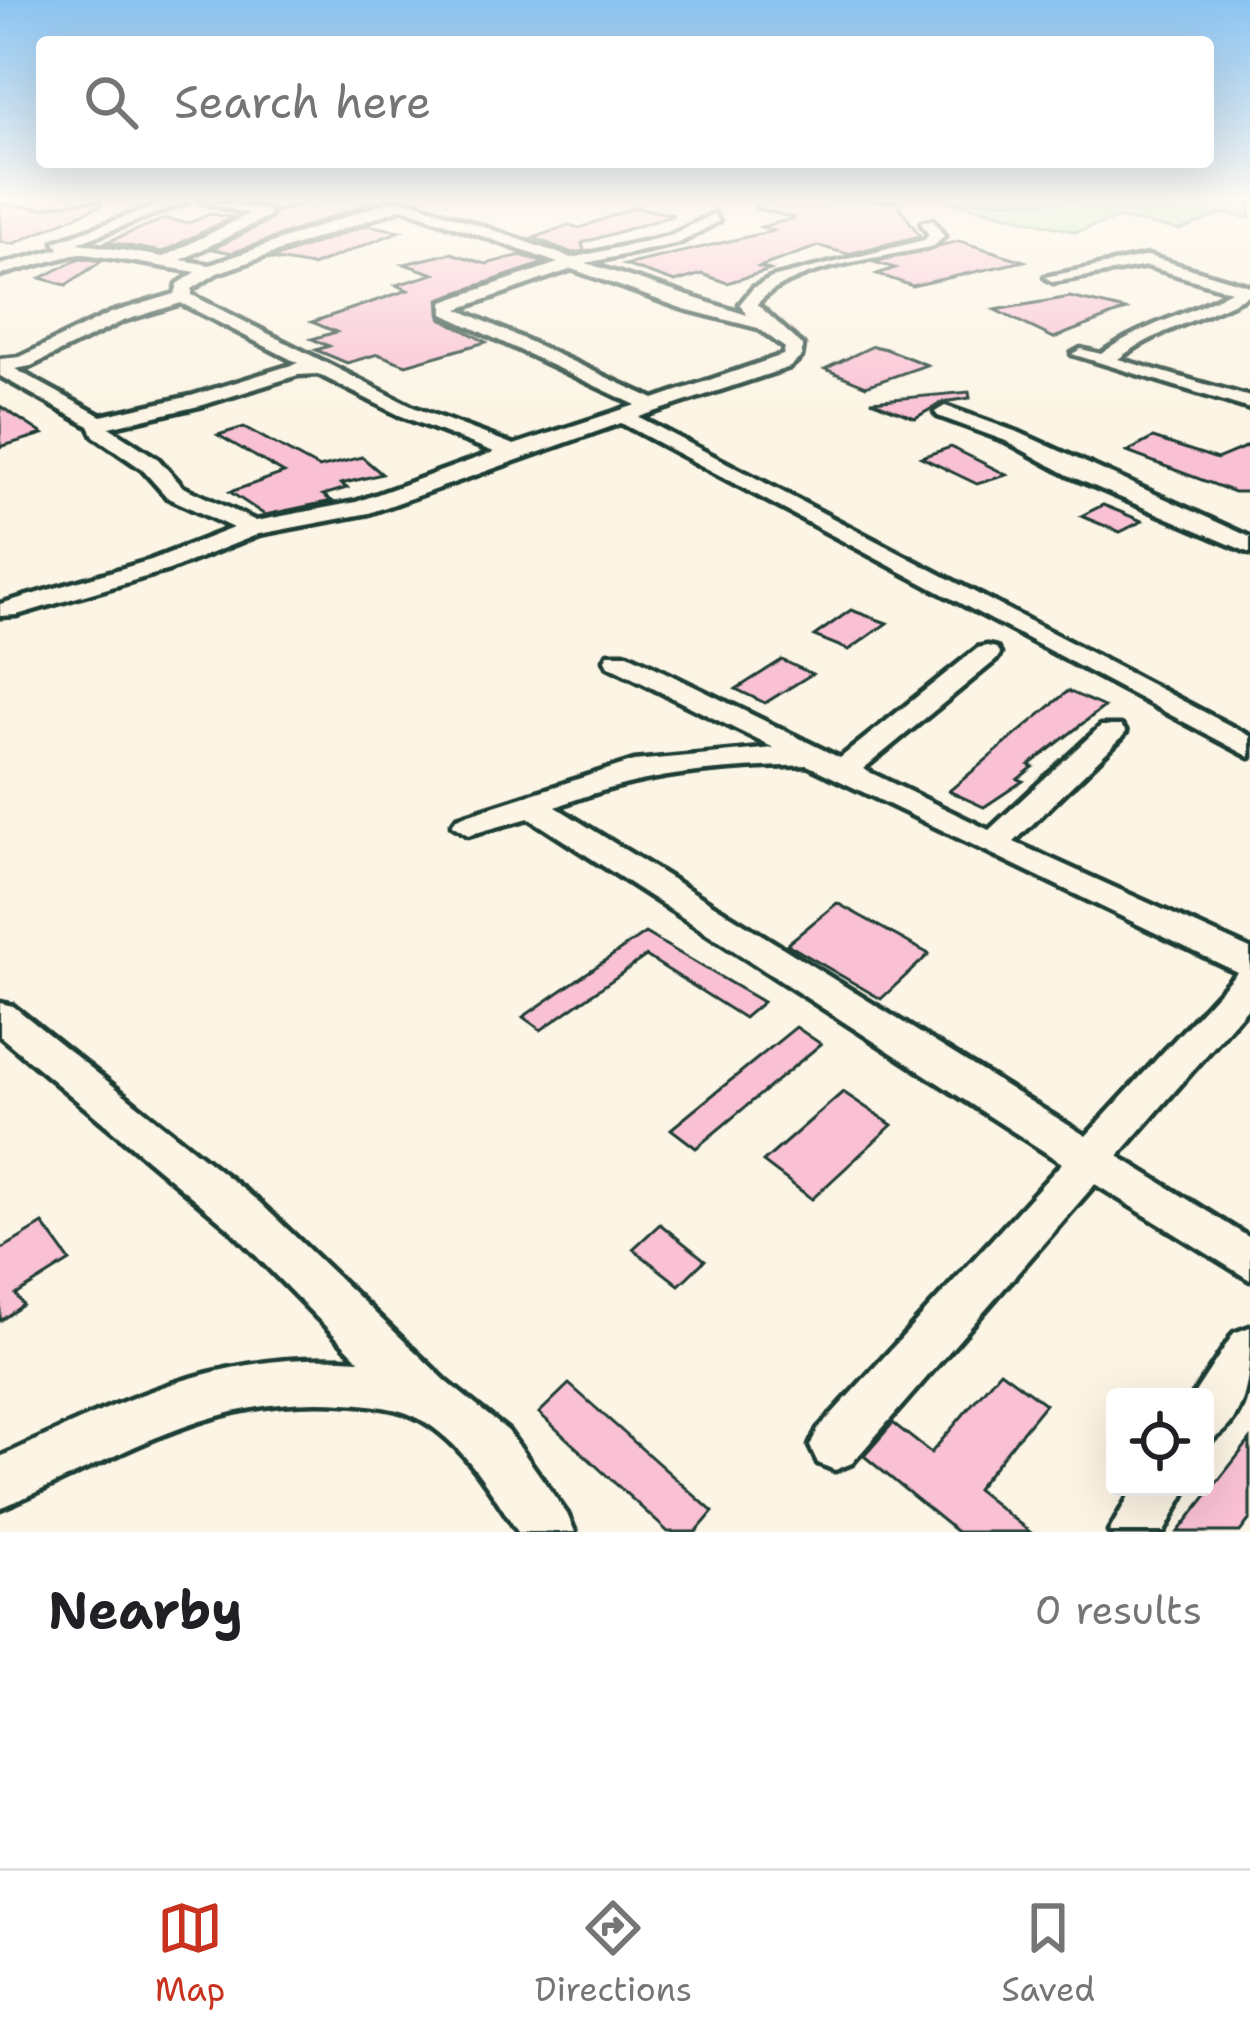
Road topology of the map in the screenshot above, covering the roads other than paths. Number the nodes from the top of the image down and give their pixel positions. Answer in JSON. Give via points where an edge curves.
{"nodes":[{"id":1,"x":207,"y":272,"type":"edge"},
{"id":2,"x":547,"y":272,"type":"edge"},
{"id":3,"x":604,"y":272,"type":"edge"},
{"id":4,"x":805,"y":272,"type":"edge"},
{"id":5,"x":1080,"y":272,"type":"edge"},
{"id":6,"x":1189,"y":272,"type":"edge"},
{"id":7,"x":1053,"y":277,"type":"dead end"},
{"id":8,"x":1247,"y":289,"type":"edge"},
{"id":9,"x":183,"y":297,"type":"junction"},
{"id":10,"x":1225,"y":301,"type":"junction"},
{"id":11,"x":1250,"y":310,"type":"edge"},
{"id":12,"x":764,"y":324,"type":"junction"},
{"id":13,"x":1082,"y":354,"type":"dead end"},
{"id":14,"x":1105,"y":360,"type":"junction"},
{"id":15,"x":0,"y":366,"type":"edge"},
{"id":16,"x":319,"y":368,"type":"junction"},
{"id":17,"x":1250,"y":403,"type":"edge"},
{"id":18,"x":656,"y":407,"type":"junction"},
{"id":19,"x":945,"y":412,"type":"dead end"},
{"id":20,"x":626,"y":418,"type":"junction"},
{"id":21,"x":98,"y":423,"type":"junction"},
{"id":22,"x":513,"y":452,"type":"junction"},
{"id":23,"x":253,"y":528,"type":"junction"},
{"id":24,"x":1250,"y":546,"type":"edge"},
{"id":25,"x":2,"y":609,"type":"edge"},
{"id":26,"x":987,"y":654,"type":"dead end"},
{"id":27,"x":618,"y":660,"type":"dead end"},
{"id":28,"x":1111,"y":732,"type":"dead end"},
{"id":29,"x":1250,"y":748,"type":"edge"},
{"id":30,"x":813,"y":756,"type":"junction"},
{"id":31,"x":844,"y":770,"type":"junction"},
{"id":32,"x":532,"y":806,"type":"junction"},
{"id":33,"x":467,"y":825,"type":"dead end"},
{"id":34,"x":993,"y":845,"type":"junction"},
{"id":35,"x":1250,"y":964,"type":"edge"},
{"id":36,"x":1250,"y":981,"type":"edge"},
{"id":37,"x":0,"y":1016,"type":"edge"},
{"id":38,"x":1091,"y":1160,"type":"junction"},
{"id":39,"x":1250,"y":1262,"type":"edge"},
{"id":40,"x":1250,"y":1348,"type":"edge"},
{"id":41,"x":430,"y":1398,"type":"junction"},
{"id":42,"x":1214,"y":1406,"type":"edge"},
{"id":43,"x":835,"y":1446,"type":"dead end"},
{"id":44,"x":0,"y":1483,"type":"edge"},
{"id":45,"x":1157,"y":1496,"type":"edge"},
{"id":46,"x":549,"y":1532,"type":"edge"},
{"id":47,"x":1135,"y":1532,"type":"edge"}],
"edges":[{"from":1,"to":9,"type":"street","via":[[184,287]]},
{"from":2,"to":18,"type":"street","via":[[449,306],[452,314]]},
{"from":3,"to":12,"type":"street"},
{"from":4,"to":12,"type":"street","via":[[753,292],[748,304]]},
{"from":5,"to":7,"type":"street"},
{"from":6,"to":8,"type":"street"},
{"from":8,"to":10,"type":"street"},
{"from":9,"to":15,"type":"street"},
{"from":9,"to":16,"type":"street"},
{"from":10,"to":11,"type":"street"},
{"from":10,"to":14,"type":"street","via":[[1137,336]]},
{"from":12,"to":18,"type":"street","via":[[794,346],[792,357]]},
{"from":13,"to":14,"type":"street"},
{"from":14,"to":17,"type":"street"},
{"from":15,"to":21,"type":"street"},
{"from":16,"to":21,"type":"street"},
{"from":16,"to":22,"type":"street"},
{"from":18,"to":20,"type":"street"},
{"from":19,"to":24,"type":"street"},
{"from":20,"to":22,"type":"street"},
{"from":20,"to":29,"type":"street"},
{"from":21,"to":23,"type":"street","via":[[175,492]]},
{"from":22,"to":23,"type":"street","via":[[361,508]]},
{"from":23,"to":25,"type":"street","via":[[160,566]]},
{"from":26,"to":31,"type":"street"},
{"from":27,"to":30,"type":"street"},
{"from":28,"to":34,"type":"street"},
{"from":30,"to":31,"type":"street"},
{"from":30,"to":32,"type":"street","via":[[650,768]]},
{"from":31,"to":34,"type":"street"},
{"from":32,"to":33,"type":"street"},
{"from":32,"to":38,"type":"street"},
{"from":34,"to":35,"type":"street"},
{"from":36,"to":38,"type":"street"},
{"from":37,"to":41,"type":"street","via":[[244,1216]]},
{"from":38,"to":39,"type":"street"},
{"from":38,"to":43,"type":"street"},
{"from":40,"to":42,"type":"street"},
{"from":41,"to":44,"type":"street","via":[[366,1378],[265,1377],[196,1395]]},
{"from":41,"to":46,"type":"street","via":[[491,1448]]},
{"from":45,"to":47,"type":"street"}]}
